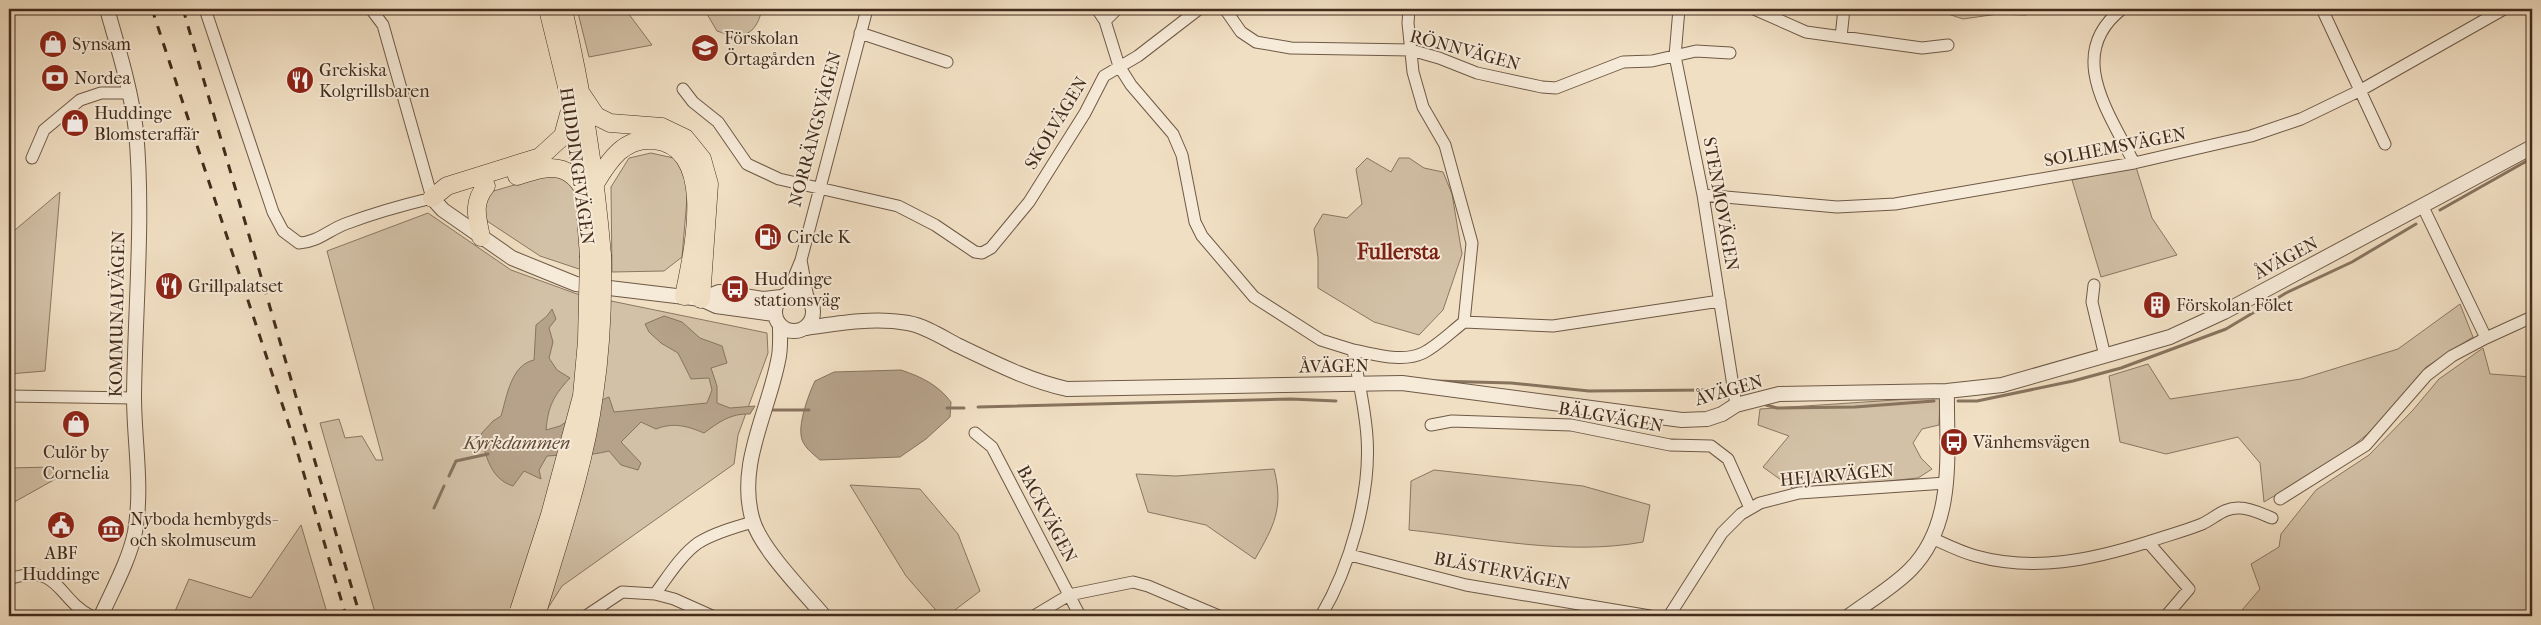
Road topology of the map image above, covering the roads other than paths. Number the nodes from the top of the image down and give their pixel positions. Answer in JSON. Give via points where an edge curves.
{"nodes":[{"id":1,"x":107,"y":9,"type":"edge"},
{"id":2,"x":205,"y":9,"type":"edge"},
{"id":3,"x":371,"y":9,"type":"edge"},
{"id":4,"x":548,"y":9,"type":"edge"},
{"id":5,"x":563,"y":9,"type":"edge"},
{"id":6,"x":867,"y":9,"type":"edge"},
{"id":7,"x":1097,"y":9,"type":"edge"},
{"id":8,"x":1117,"y":9,"type":"edge"},
{"id":9,"x":1199,"y":9,"type":"edge"},
{"id":10,"x":1225,"y":9,"type":"edge"},
{"id":11,"x":1410,"y":9,"type":"edge"},
{"id":12,"x":1679,"y":9,"type":"edge"},
{"id":13,"x":1754,"y":9,"type":"edge"},
{"id":14,"x":1844,"y":9,"type":"edge"},
{"id":15,"x":2122,"y":9,"type":"edge"},
{"id":16,"x":2322,"y":9,"type":"edge"},
{"id":17,"x":2504,"y":9,"type":"edge"},
{"id":18,"x":2489,"y":12,"type":"edge"},
{"id":19,"x":1105,"y":21,"type":"junction"},
{"id":20,"x":860,"y":33,"type":"junction"},
{"id":21,"x":1841,"y":37,"type":"junction"},
{"id":22,"x":1948,"y":45,"type":"dead end"},
{"id":23,"x":1411,"y":50,"type":"junction"},
{"id":24,"x":1730,"y":53,"type":"dead end"},
{"id":25,"x":1675,"y":56,"type":"junction"},
{"id":26,"x":947,"y":62,"type":"dead end"},
{"id":27,"x":1119,"y":66,"type":"junction"},
{"id":28,"x":683,"y":89,"type":"dead end"},
{"id":29,"x":2361,"y":90,"type":"junction"},
{"id":30,"x":129,"y":93,"type":"junction"},
{"id":31,"x":577,"y":99,"type":"junction"},
{"id":32,"x":2385,"y":144,"type":"dead end"},
{"id":33,"x":2532,"y":147,"type":"edge"},
{"id":34,"x":32,"y":158,"type":"dead end"},
{"id":35,"x":2134,"y":163,"type":"junction"},
{"id":36,"x":486,"y":186,"type":"junction"},
{"id":37,"x":590,"y":186,"type":"junction"},
{"id":38,"x":819,"y":187,"type":"junction"},
{"id":39,"x":1703,"y":196,"type":"junction"},
{"id":40,"x":432,"y":198,"type":"junction"},
{"id":41,"x":2422,"y":206,"type":"junction"},
{"id":42,"x":481,"y":237,"type":"junction"},
{"id":43,"x":596,"y":255,"type":"junction"},
{"id":44,"x":801,"y":260,"type":"junction"},
{"id":45,"x":2094,"y":285,"type":"dead end"},
{"id":46,"x":784,"y":296,"type":"junction"},
{"id":47,"x":692,"y":297,"type":"junction"},
{"id":48,"x":810,"y":301,"type":"junction"},
{"id":49,"x":1720,"y":301,"type":"junction"},
{"id":50,"x":2532,"y":318,"type":"edge"},
{"id":51,"x":777,"y":320,"type":"junction"},
{"id":52,"x":1464,"y":322,"type":"junction"},
{"id":53,"x":838,"y":323,"type":"junction"},
{"id":54,"x":803,"y":329,"type":"junction"},
{"id":55,"x":2486,"y":338,"type":"junction"},
{"id":56,"x":1353,"y":350,"type":"junction"},
{"id":57,"x":2105,"y":356,"type":"junction"},
{"id":58,"x":778,"y":360,"type":"junction"},
{"id":59,"x":1359,"y":385,"type":"junction"},
{"id":60,"x":1947,"y":391,"type":"junction"},
{"id":61,"x":9,"y":396,"type":"edge"},
{"id":62,"x":134,"y":398,"type":"junction"},
{"id":63,"x":1736,"y":405,"type":"junction"},
{"id":64,"x":1431,"y":424,"type":"dead end"},
{"id":65,"x":975,"y":433,"type":"dead end"},
{"id":66,"x":1946,"y":483,"type":"junction"},
{"id":67,"x":2280,"y":499,"type":"dead end"},
{"id":68,"x":1750,"y":508,"type":"junction"},
{"id":69,"x":2272,"y":518,"type":"dead end"},
{"id":70,"x":753,"y":522,"type":"junction"},
{"id":71,"x":1934,"y":539,"type":"junction"},
{"id":72,"x":2148,"y":542,"type":"junction"},
{"id":73,"x":1350,"y":555,"type":"junction"},
{"id":74,"x":9,"y":579,"type":"edge"},
{"id":75,"x":655,"y":594,"type":"junction"},
{"id":76,"x":1069,"y":595,"type":"junction"},
{"id":77,"x":518,"y":614,"type":"edge"},
{"id":78,"x":91,"y":616,"type":"edge"},
{"id":79,"x":101,"y":616,"type":"edge"},
{"id":80,"x":536,"y":616,"type":"edge"},
{"id":81,"x":586,"y":616,"type":"edge"},
{"id":82,"x":712,"y":616,"type":"edge"},
{"id":83,"x":824,"y":616,"type":"edge"},
{"id":84,"x":1034,"y":616,"type":"edge"},
{"id":85,"x":1080,"y":616,"type":"edge"},
{"id":86,"x":1219,"y":616,"type":"edge"},
{"id":87,"x":1322,"y":616,"type":"edge"},
{"id":88,"x":1650,"y":616,"type":"edge"},
{"id":89,"x":1669,"y":616,"type":"edge"},
{"id":90,"x":1849,"y":616,"type":"edge"},
{"id":91,"x":2166,"y":616,"type":"edge"}],
"edges":[{"from":1,"to":30,"type":"street","name":"KOMMUNALVÄGEN"},
{"from":2,"to":40,"type":"street","via":[[273,212],[291,239],[299,244],[308,243],[343,225]]},
{"from":3,"to":40,"type":"street","via":[[383,25]]},
{"from":4,"to":31,"type":"main road","name":"HUDDINGEVÄGEN"},
{"from":5,"to":31,"type":"main road","name":"HUDDINGEVÄGEN"},
{"from":6,"to":20,"type":"street","name":"NORRÄNGSVÄGEN"},
{"from":7,"to":19,"type":"street"},
{"from":8,"to":19,"type":"street"},
{"from":9,"to":27,"type":"street","name":"SKOLVÄGEN","via":[[1138,56]]},
{"from":10,"to":23,"type":"street","name":"RÖNNVÄGEN","via":[[1241,32],[1256,42],[1291,48]]},
{"from":11,"to":23,"type":"street"},
{"from":12,"to":25,"type":"street","name":"STENMOVÄGEN"},
{"from":13,"to":21,"type":"street","via":[[1806,32]]},
{"from":14,"to":21,"type":"street"},
{"from":15,"to":35,"type":"street","via":[[2100,34],[2093,53],[2093,69],[2096,86]]},
{"from":16,"to":29,"type":"street"},
{"from":17,"to":18,"type":"street","name":"SOLHEMSVÄGEN"},
{"from":18,"to":29,"type":"street","name":"SOLHEMSVÄGEN"},
{"from":19,"to":27,"type":"street"},
{"from":20,"to":26,"type":"street"},
{"from":20,"to":38,"type":"street","name":"NORRÄNGSVÄGEN"},
{"from":21,"to":22,"type":"street","via":[[1922,48]]},
{"from":23,"to":25,"type":"street","name":"RÖNNVÄGEN","via":[[1477,73],[1556,88],[1623,62]]},
{"from":23,"to":52,"type":"street","via":[[1413,72],[1423,107],[1445,145],[1472,243]]},
{"from":24,"to":25,"type":"street","name":"RÖNNVÄGEN","via":[[1696,51]]},
{"from":25,"to":39,"type":"street","name":"STENMOVÄGEN"},
{"from":27,"to":38,"type":"street","name":"SKOLVÄGEN","via":[[1104,76],[1076,128],[1029,202],[991,248],[982,254],[898,206]]},
{"from":27,"to":56,"type":"street","via":[[1173,134],[1182,156],[1194,222],[1231,272],[1268,307],[1321,340]]},
{"from":28,"to":38,"type":"street","via":[[693,102],[718,122],[746,164],[779,179]]},
{"from":29,"to":32,"type":"street"},
{"from":29,"to":35,"type":"street","name":"SOLHEMSVÄGEN","via":[[2301,119],[2254,135]]},
{"from":30,"to":34,"type":"street","via":[[91,95],[80,100],[44,130]]},
{"from":30,"to":62,"type":"street","name":"KOMMUNALVÄGEN","via":[[136,130],[138,185]]},
{"from":31,"to":37,"type":"main road","name":"HUDDINGEVÄGEN"},
{"from":31,"to":40,"type":"main road","via":[[563,136],[540,157],[447,186]]},
{"from":31,"to":47,"type":"main road","via":[[596,116],[610,123],[662,127],[685,138],[702,159],[709,184]]},
{"from":33,"to":41,"type":"street","name":"ÅVÄGEN"},
{"from":35,"to":39,"type":"street","name":"SOLHEMSVÄGEN","via":[[1895,204],[1837,207]]},
{"from":36,"to":37,"type":"main road","via":[[547,168],[568,170]]},
{"from":36,"to":40,"type":"main road","via":[[447,198]]},
{"from":36,"to":42,"type":"main road","via":[[475,207]]},
{"from":37,"to":43,"type":"main road","name":"HUDDINGEVÄGEN"},
{"from":37,"to":47,"type":"main road","via":[[628,144],[640,139],[678,149],[691,166],[696,183]]},
{"from":38,"to":44,"type":"street","name":"NORRÄNGSVÄGEN"},
{"from":39,"to":49,"type":"street","name":"STENMOVÄGEN"},
{"from":40,"to":42,"type":"street","via":[[443,210]]},
{"from":41,"to":55,"type":"street"},
{"from":41,"to":57,"type":"street","name":"ÅVÄGEN","via":[[2204,322],[2170,337]]},
{"from":42,"to":47,"type":"street","via":[[512,258],[576,284]]},
{"from":43,"to":77,"type":"main road","name":"HUDDINGEVÄGEN","bridge":true,"via":[[582,396],[550,515]]},
{"from":43,"to":80,"type":"main road","name":"HUDDINGEVÄGEN","bridge":true,"via":[[600,342],[594,396],[580,462]]},
{"from":44,"to":46,"type":"street","name":"NORRÄNGSVÄGEN"},
{"from":44,"to":48,"type":"street","name":"NORRÄNGSVÄGEN"},
{"from":45,"to":57,"type":"street","via":[[2092,302]]},
{"from":46,"to":47,"type":"street","via":[[764,298],[719,292]]},
{"from":46,"to":48,"type":"street","via":[[800,293]]},
{"from":46,"to":51,"type":"street","via":[[776,303]]},
{"from":47,"to":51,"type":"street"},
{"from":48,"to":53,"type":"street"},
{"from":48,"to":54,"type":"street","via":[[813,317]]},
{"from":49,"to":52,"type":"street","via":[[1561,326]]},
{"from":49,"to":63,"type":"street","name":"STENMOVÄGEN"},
{"from":50,"to":55,"type":"street"},
{"from":51,"to":54,"type":"street","via":[[793,332]]},
{"from":51,"to":58,"type":"street"},
{"from":52,"to":56,"type":"street","via":[[1424,353],[1410,357]]},
{"from":53,"to":54,"type":"street","name":"ÅVÄGEN"},
{"from":53,"to":59,"type":"street","name":"ÅVÄGEN","via":[[880,320],[910,323],[1000,366],[1040,382],[1066,388]]},
{"from":54,"to":58,"type":"street"},
{"from":55,"to":67,"type":"street","via":[[2452,356],[2428,375],[2366,445]]},
{"from":56,"to":59,"type":"street"},
{"from":57,"to":60,"type":"street","name":"ÅVÄGEN","via":[[2002,385]]},
{"from":58,"to":70,"type":"street","via":[[750,470]]},
{"from":59,"to":63,"type":"street","name":"ÅVÄGEN","via":[[1402,384],[1682,420],[1707,419]]},
{"from":59,"to":73,"type":"street","via":[[1364,402],[1368,462]]},
{"from":60,"to":63,"type":"street","name":"ÅVÄGEN","via":[[1779,394]]},
{"from":60,"to":66,"type":"street"},
{"from":61,"to":62,"type":"street"},
{"from":62,"to":79,"type":"street","name":"KOMMUNALVÄGEN","via":[[138,514],[132,544]]},
{"from":64,"to":68,"type":"street","name":"BÄLGVÄGEN","via":[[1452,421],[1571,425],[1670,445],[1712,446],[1728,459]]},
{"from":65,"to":76,"type":"street","name":"BACKVÄGEN","via":[[992,447]]},
{"from":66,"to":68,"type":"street","name":"HEJARVÄGEN","via":[[1799,493],[1774,498]]},
{"from":66,"to":71,"type":"street"},
{"from":68,"to":89,"type":"street","name":"HEJARVÄGEN","via":[[1733,520],[1722,534]]},
{"from":69,"to":72,"type":"street","via":[[2243,508],[2231,508],[2203,523]]},
{"from":70,"to":75,"type":"street","via":[[698,543]]},
{"from":70,"to":83,"type":"street","via":[[770,552]]},
{"from":71,"to":72,"type":"street","via":[[1973,556],[2036,565],[2082,560]]},
{"from":71,"to":90,"type":"street","via":[[1911,569]]},
{"from":72,"to":91,"type":"street","via":[[2189,588]]},
{"from":73,"to":87,"type":"street"},
{"from":73,"to":88,"type":"street","name":"BLÄSTERVÄGEN","via":[[1466,585]]},
{"from":74,"to":78,"type":"street","via":[[30,574],[50,578],[78,610]]},
{"from":75,"to":81,"type":"street","via":[[622,592]]},
{"from":75,"to":82,"type":"street"},
{"from":76,"to":84,"type":"street"},
{"from":76,"to":85,"type":"street","name":"BACKVÄGEN"},
{"from":76,"to":86,"type":"street","via":[[1133,582]]}]}
